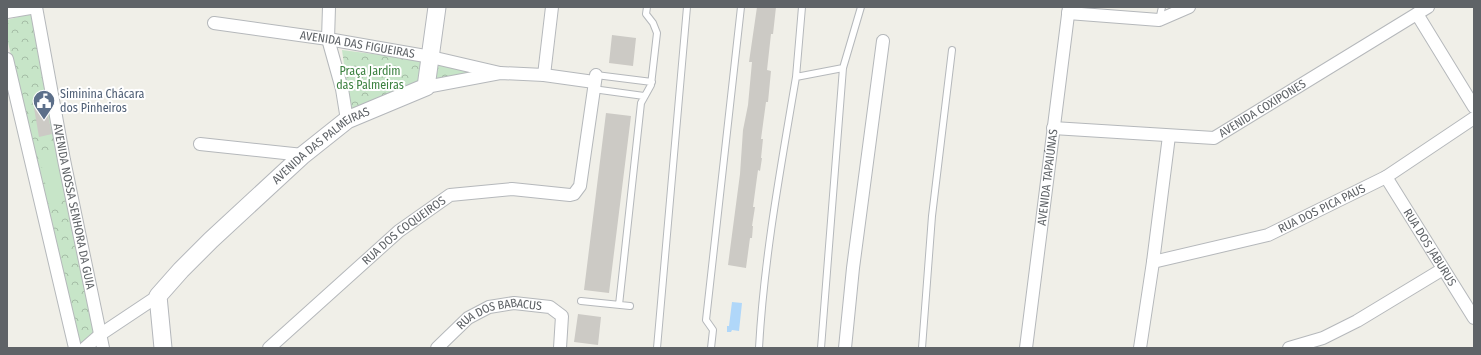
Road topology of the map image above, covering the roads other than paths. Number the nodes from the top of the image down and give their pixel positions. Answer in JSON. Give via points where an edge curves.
{"nodes":[{"id":1,"x":36,"y":7,"type":"edge"},
{"id":2,"x":330,"y":7,"type":"edge"},
{"id":3,"x":437,"y":7,"type":"edge"},
{"id":4,"x":552,"y":7,"type":"edge"},
{"id":5,"x":647,"y":7,"type":"edge"},
{"id":6,"x":687,"y":7,"type":"edge"},
{"id":7,"x":741,"y":7,"type":"edge"},
{"id":8,"x":802,"y":7,"type":"edge"},
{"id":9,"x":861,"y":7,"type":"edge"},
{"id":10,"x":1162,"y":7,"type":"edge"},
{"id":11,"x":1189,"y":7,"type":"edge"},
{"id":12,"x":1428,"y":7,"type":"edge"},
{"id":13,"x":1069,"y":10,"type":"edge"},
{"id":14,"x":7,"y":12,"type":"edge"},
{"id":15,"x":1417,"y":14,"type":"junction"},
{"id":16,"x":1159,"y":20,"type":"junction"},
{"id":17,"x":214,"y":23,"type":"dead end"},
{"id":18,"x":328,"y":39,"type":"junction"},
{"id":19,"x":883,"y":41,"type":"dead end"},
{"id":20,"x":952,"y":50,"type":"dead end"},
{"id":21,"x":431,"y":57,"type":"junction"},
{"id":22,"x":7,"y":59,"type":"edge"},
{"id":23,"x":843,"y":68,"type":"junction"},
{"id":24,"x":500,"y":73,"type":"junction"},
{"id":25,"x":544,"y":75,"type":"junction"},
{"id":26,"x":796,"y":77,"type":"junction"},
{"id":27,"x":595,"y":82,"type":"junction"},
{"id":28,"x":652,"y":82,"type":"junction"},
{"id":29,"x":426,"y":87,"type":"junction"},
{"id":30,"x":644,"y":96,"type":"junction"},
{"id":31,"x":1474,"y":107,"type":"edge"},
{"id":32,"x":1474,"y":118,"type":"edge"},
{"id":33,"x":347,"y":120,"type":"junction"},
{"id":34,"x":1053,"y":128,"type":"junction"},
{"id":35,"x":1169,"y":136,"type":"junction"},
{"id":36,"x":200,"y":144,"type":"dead end"},
{"id":37,"x":303,"y":155,"type":"junction"},
{"id":38,"x":1386,"y":177,"type":"junction"},
{"id":39,"x":1153,"y":262,"type":"junction"},
{"id":40,"x":1443,"y":269,"type":"junction"},
{"id":41,"x":158,"y":296,"type":"junction"},
{"id":42,"x":581,"y":301,"type":"dead end"},
{"id":43,"x":619,"y":305,"type":"junction"},
{"id":44,"x":630,"y":306,"type":"dead end"},
{"id":45,"x":1474,"y":318,"type":"edge"},
{"id":46,"x":101,"y":334,"type":"junction"},
{"id":47,"x":1323,"y":338,"type":"junction"},
{"id":48,"x":75,"y":348,"type":"edge"},
{"id":49,"x":85,"y":348,"type":"edge"},
{"id":50,"x":103,"y":348,"type":"edge"},
{"id":51,"x":163,"y":348,"type":"edge"},
{"id":52,"x":269,"y":348,"type":"edge"},
{"id":53,"x":437,"y":348,"type":"edge"},
{"id":54,"x":560,"y":348,"type":"edge"},
{"id":55,"x":657,"y":348,"type":"edge"},
{"id":56,"x":711,"y":348,"type":"edge"},
{"id":57,"x":759,"y":348,"type":"edge"},
{"id":58,"x":821,"y":348,"type":"edge"},
{"id":59,"x":845,"y":348,"type":"edge"},
{"id":60,"x":922,"y":348,"type":"edge"},
{"id":61,"x":1026,"y":348,"type":"edge"},
{"id":62,"x":1140,"y":348,"type":"edge"},
{"id":63,"x":1289,"y":348,"type":"edge"},
{"id":64,"x":1310,"y":348,"type":"edge"}],
"edges":[{"from":1,"to":14,"type":"street"},
{"from":1,"to":46,"type":"street","name":"AVENIDA NOSSA SENHORA DA GUIA","via":[[64,160]]},
{"from":2,"to":18,"type":"street"},
{"from":3,"to":21,"type":"street"},
{"from":4,"to":25,"type":"street"},
{"from":5,"to":28,"type":"lane","via":[[646,14],[657,33]]},
{"from":6,"to":55,"type":"lane"},
{"from":7,"to":56,"type":"lane","via":[[706,320],[713,330]]},
{"from":8,"to":26,"type":"lane"},
{"from":9,"to":23,"type":"lane"},
{"from":10,"to":16,"type":"lane"},
{"from":11,"to":16,"type":"street"},
{"from":12,"to":15,"type":"street","name":"AVENIDA COXIPONES"},
{"from":13,"to":16,"type":"street"},
{"from":13,"to":34,"type":"street","name":"AVENIDA TAPAIÚNAS"},
{"from":15,"to":31,"type":"street"},
{"from":15,"to":35,"type":"street","name":"AVENIDA COXIPONES","via":[[1214,138]]},
{"from":17,"to":18,"type":"street","name":"AVENIDA DAS FIGUEIRAS"},
{"from":18,"to":21,"type":"street","name":"AVENIDA DAS FIGUEIRAS"},
{"from":18,"to":33,"type":"street","via":[[342,89]]},
{"from":19,"to":59,"type":"street"},
{"from":20,"to":60,"type":"lane","via":[[932,216]]},
{"from":21,"to":24,"type":"street","name":"AVENIDA DAS FIGUEIRAS"},
{"from":21,"to":29,"type":"street"},
{"from":22,"to":48,"type":"street"},
{"from":23,"to":26,"type":"lane"},
{"from":23,"to":58,"type":"lane"},
{"from":24,"to":25,"type":"street","name":"AVENIDA DAS PALMEIRAS"},
{"from":24,"to":29,"type":"street","name":"AVENIDA DAS PALMEIRAS"},
{"from":25,"to":27,"type":"street","name":"AVENIDA DAS PALMEIRAS"},
{"from":26,"to":57,"type":"lane","via":[[778,182],[760,321]]},
{"from":27,"to":28,"type":"lane"},
{"from":27,"to":30,"type":"lane"},
{"from":27,"to":52,"type":"street","name":"RUA DOS COQUEIROS","via":[[580,186],[574,194],[512,189],[450,196],[400,231]]},
{"from":28,"to":30,"type":"lane"},
{"from":29,"to":33,"type":"street","name":"AVENIDA DAS PALMEIRAS"},
{"from":30,"to":43,"type":"lane","via":[[641,103]]},
{"from":32,"to":38,"type":"street","name":"RUA DOS PICA PAUS"},
{"from":33,"to":37,"type":"street","name":"AVENIDA DAS PALMEIRAS"},
{"from":34,"to":35,"type":"street","name":"AVENIDA COXIPONES"},
{"from":34,"to":61,"type":"street","name":"AVENIDA TAPAIÚNAS"},
{"from":35,"to":39,"type":"street"},
{"from":36,"to":37,"type":"street"},
{"from":37,"to":41,"type":"street","name":"AVENIDA DAS PALMEIRAS","via":[[211,240]]},
{"from":38,"to":39,"type":"street","name":"RUA DOS PICA PAUS","via":[[1268,235]]},
{"from":38,"to":40,"type":"street","name":"RUA DOS JABURUS"},
{"from":39,"to":62,"type":"street"},
{"from":40,"to":45,"type":"street","name":"RUA DOS JABURUS"},
{"from":40,"to":47,"type":"street","via":[[1357,321]]},
{"from":41,"to":46,"type":"street","name":"AVENIDA DAS PALMEIRAS"},
{"from":41,"to":51,"type":"street"},
{"from":42,"to":43,"type":"lane"},
{"from":43,"to":44,"type":"lane"},
{"from":46,"to":49,"type":"street","name":"AVENIDA DAS PALMEIRAS"},
{"from":46,"to":50,"type":"street","name":"AVENIDA NOSSA SENHORA DA GUIA"},
{"from":47,"to":63,"type":"street"},
{"from":47,"to":64,"type":"street"},
{"from":53,"to":54,"type":"street","name":"RUA DOS BABACUS","via":[[468,318],[489,307],[514,303],[550,307],[562,316]]}]}
